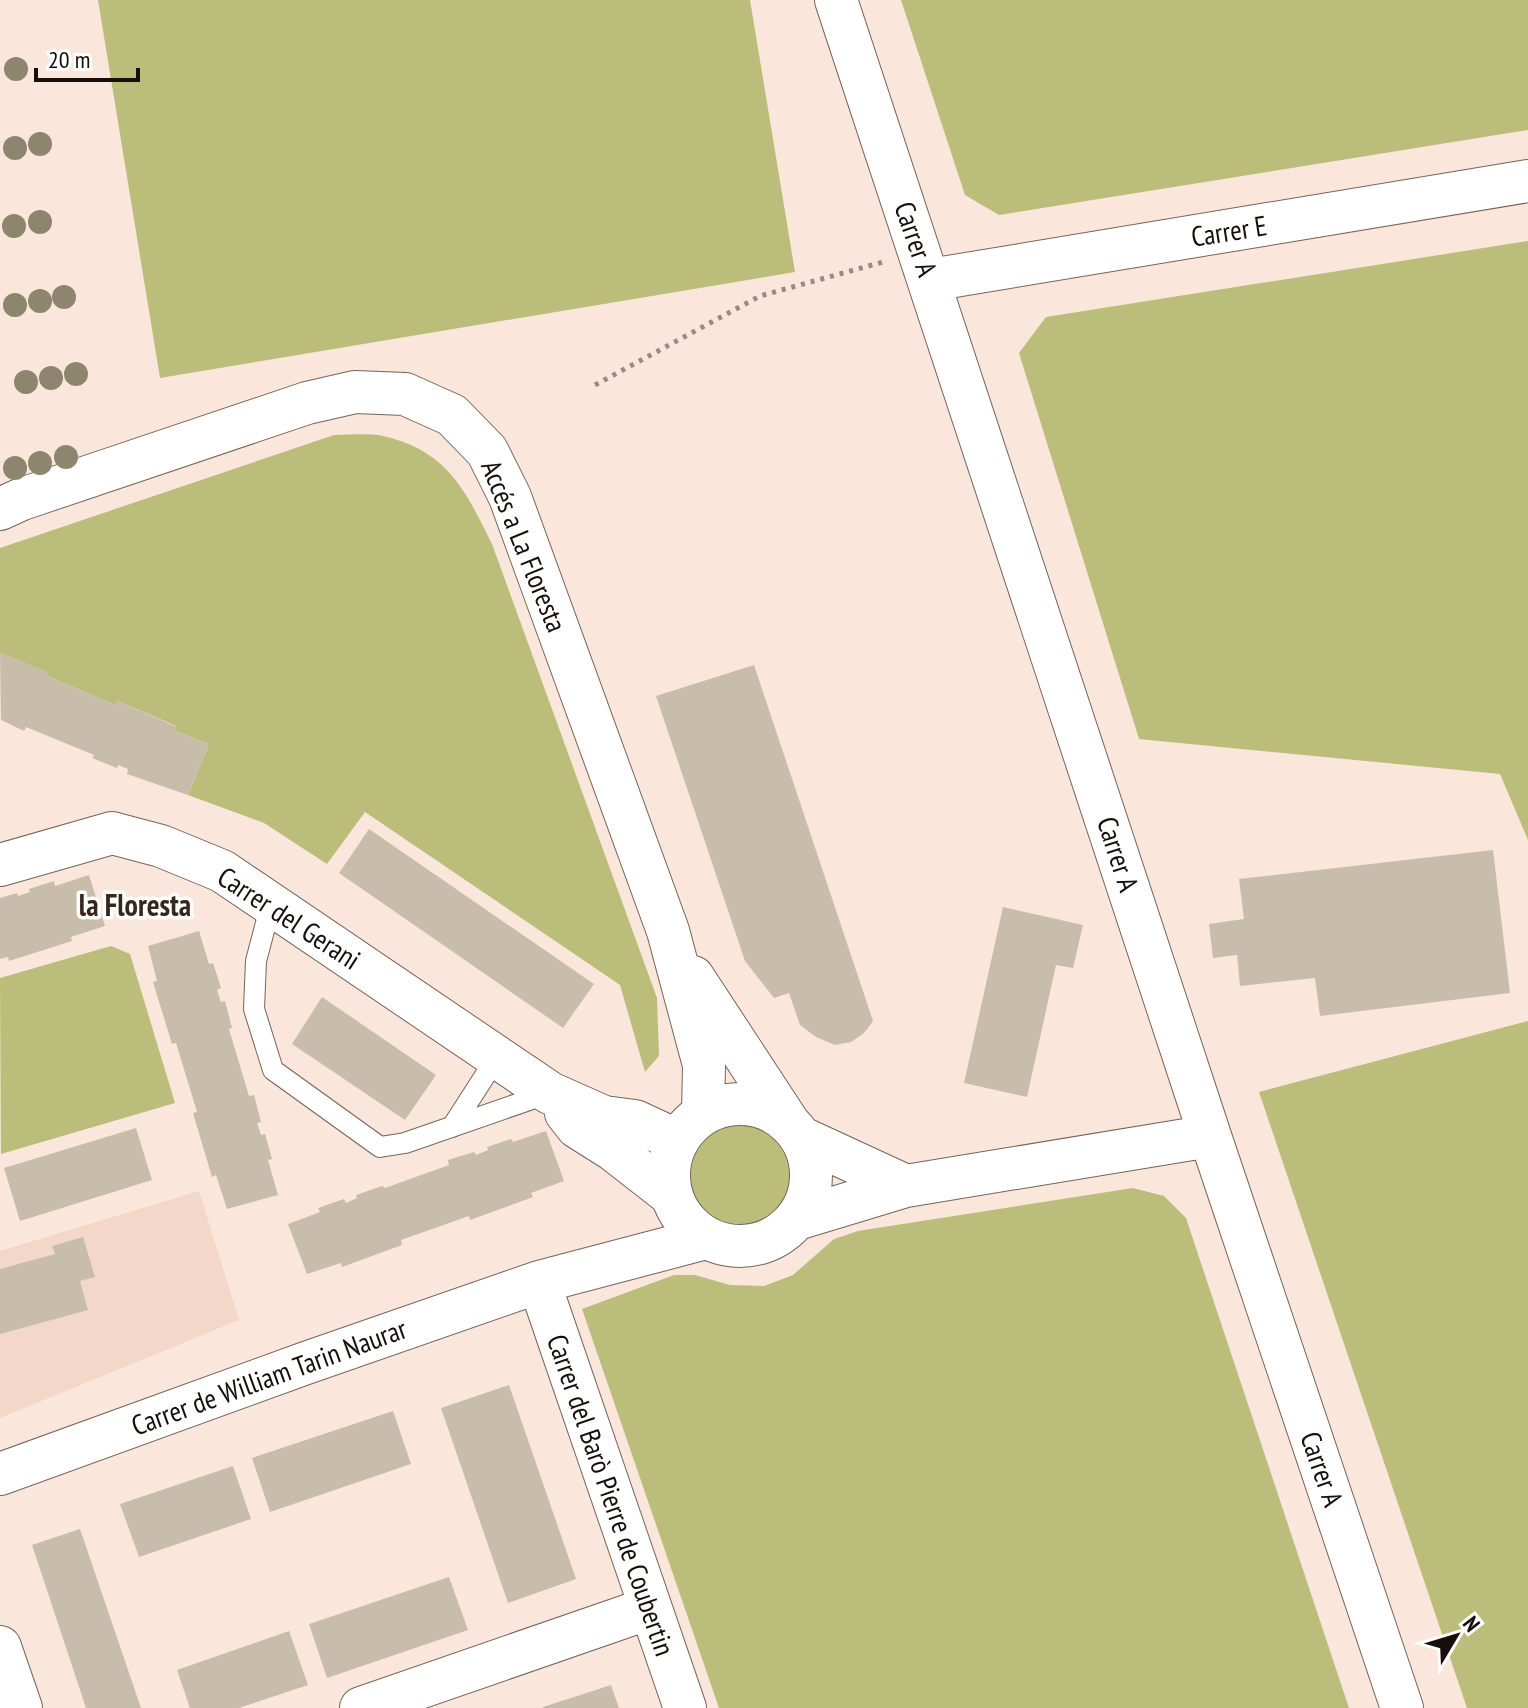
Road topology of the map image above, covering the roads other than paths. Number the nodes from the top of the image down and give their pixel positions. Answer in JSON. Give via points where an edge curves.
{"nodes":[{"id":1,"x":836,"y":0,"type":"edge"},
{"id":2,"x":1528,"y":181,"type":"edge"},
{"id":3,"x":926,"y":266,"type":"junction"},
{"id":4,"x":7,"y":503,"type":"edge"},
{"id":5,"x":0,"y":865,"type":"edge"},
{"id":6,"x":271,"y":904,"type":"junction"},
{"id":7,"x":668,"y":931,"type":"junction"},
{"id":8,"x":497,"y":1057,"type":"junction"},
{"id":9,"x":550,"y":1093,"type":"junction"},
{"id":10,"x":452,"y":1127,"type":"junction"},
{"id":11,"x":690,"y":1128,"type":"junction"},
{"id":12,"x":795,"y":1130,"type":"junction"},
{"id":13,"x":1210,"y":1136,"type":"junction"},
{"id":14,"x":906,"y":1186,"type":"junction"},
{"id":15,"x":685,"y":1214,"type":"junction"},
{"id":16,"x":797,"y":1219,"type":"junction"},
{"id":17,"x":539,"y":1282,"type":"junction"},
{"id":18,"x":0,"y":1474,"type":"edge"},
{"id":19,"x":650,"y":1608,"type":"junction"},
{"id":20,"x":0,"y":1647,"type":"edge"},
{"id":21,"x":21,"y":1708,"type":"edge"},
{"id":22,"x":361,"y":1708,"type":"edge"},
{"id":23,"x":685,"y":1708,"type":"edge"},
{"id":24,"x":1402,"y":1708,"type":"edge"}],
"edges":[{"from":1,"to":3,"type":"street","name":"Carrer A"},
{"from":2,"to":3,"type":"street","name":"Carrer E"},
{"from":3,"to":13,"type":"street","name":"Carrer A"},
{"from":4,"to":7,"type":"street","name":"Accés a La Floresta","via":[[307,403],[355,392],[405,394],[452,415],[487,451],[510,497]]},
{"from":5,"to":6,"type":"street","name":"Carrer del Gerani","via":[[112,833],[222,871]]},
{"from":6,"to":8,"type":"street","name":"Carrer del Gerani"},
{"from":6,"to":10,"type":"lane","via":[[256,961],[254,1009],[273,1070],[380,1147]]},
{"from":7,"to":11,"type":"street","name":"Accés a La Floresta","via":[[704,1065]]},
{"from":7,"to":12,"type":"street","name":"Accés a La Floresta","via":[[704,996]]},
{"from":8,"to":9,"type":"street","name":"Carrer del Gerani"},
{"from":8,"to":10,"type":"lane"},
{"from":9,"to":10,"type":"lane"},
{"from":9,"to":11,"type":"street","name":"Carrer del Gerani","via":[[604,1117]]},
{"from":9,"to":15,"type":"street","name":"Carrer del Gerani","via":[[577,1127],[612,1149]]},
{"from":11,"to":12,"type":"street","via":[[720,1106],[738,1104],[774,1112]]},
{"from":11,"to":15,"type":"street","via":[[670,1168]]},
{"from":12,"to":14,"type":"street"},
{"from":12,"to":16,"type":"street","via":[[810,1158],[812,1179]]},
{"from":13,"to":14,"type":"street"},
{"from":13,"to":24,"type":"street","name":"Carrer A"},
{"from":14,"to":16,"type":"street"},
{"from":15,"to":16,"type":"street","via":[[724,1245],[745,1247],[765,1243]]},
{"from":15,"to":17,"type":"street","name":"Carrer de William Tarin Naurar"},
{"from":17,"to":18,"type":"street","name":"Carrer de William Tarin Naurar"},
{"from":17,"to":19,"type":"street","name":"Carrer del Barò Pierre de Coubertin"},
{"from":19,"to":22,"type":"street"},
{"from":19,"to":23,"type":"street","name":"Carrer del Barò Pierre de Coubertin"},
{"from":20,"to":21,"type":"street"}]}
